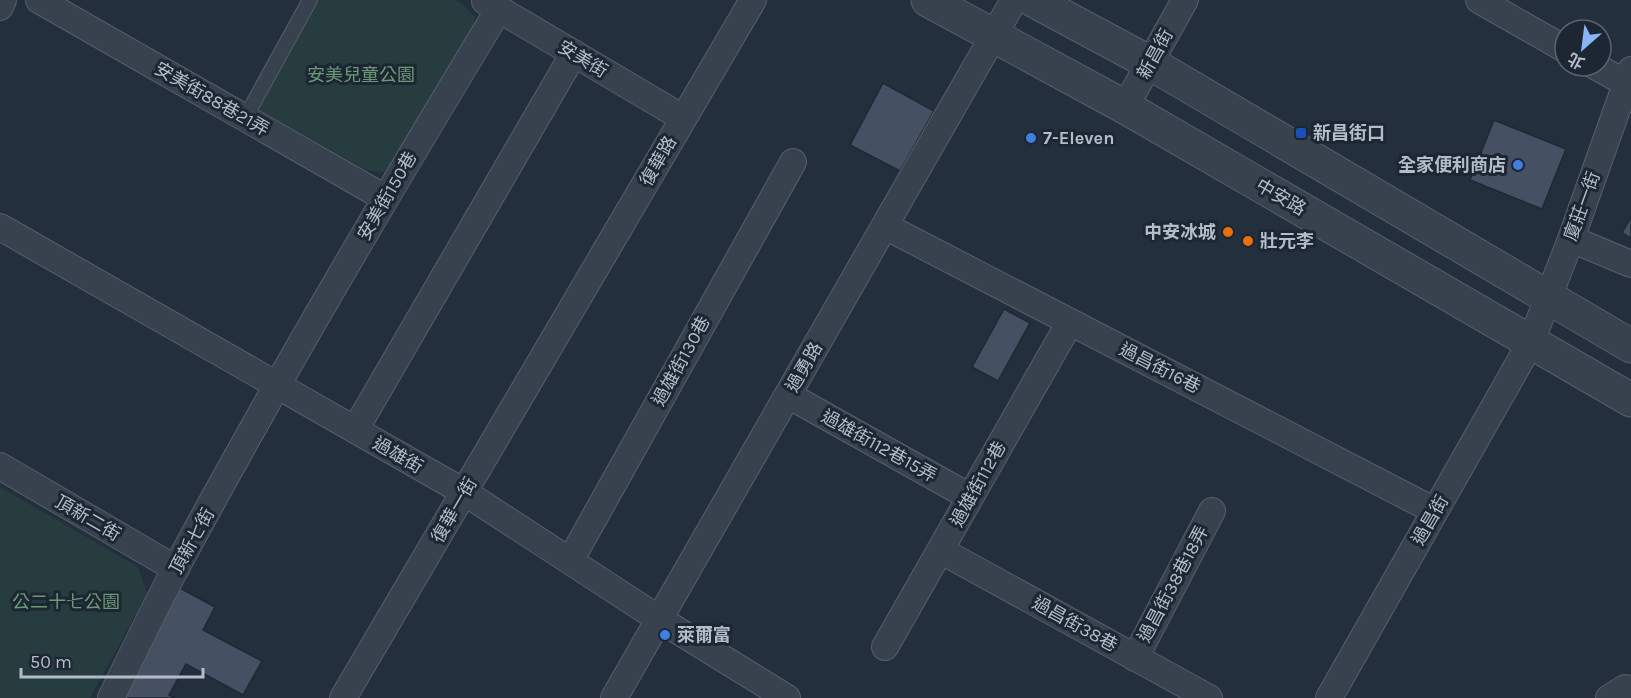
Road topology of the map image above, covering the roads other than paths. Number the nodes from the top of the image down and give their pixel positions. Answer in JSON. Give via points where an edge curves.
{"nodes":[{"id":1,"x":3,"y":0,"type":"edge"},
{"id":2,"x":39,"y":0,"type":"edge"},
{"id":3,"x":310,"y":0,"type":"edge"},
{"id":4,"x":753,"y":0,"type":"edge"},
{"id":5,"x":928,"y":0,"type":"edge"},
{"id":6,"x":1014,"y":0,"type":"edge"},
{"id":7,"x":1033,"y":0,"type":"edge"},
{"id":8,"x":1185,"y":0,"type":"edge"},
{"id":9,"x":491,"y":4,"type":"edge"},
{"id":10,"x":1495,"y":4,"type":"edge"},
{"id":11,"x":0,"y":7,"type":"edge"},
{"id":12,"x":993,"y":36,"type":"junction"},
{"id":13,"x":1553,"y":41,"type":"edge"},
{"id":14,"x":574,"y":53,"type":"junction"},
{"id":15,"x":1150,"y":63,"type":"junction"},
{"id":16,"x":1613,"y":73,"type":"edge"},
{"id":17,"x":1629,"y":80,"type":"edge"},
{"id":18,"x":1125,"y":107,"type":"junction"},
{"id":19,"x":245,"y":118,"type":"junction"},
{"id":20,"x":683,"y":118,"type":"junction"},
{"id":21,"x":793,"y":162,"type":"dead end"},
{"id":22,"x":385,"y":198,"type":"junction"},
{"id":23,"x":885,"y":226,"type":"junction"},
{"id":24,"x":0,"y":227,"type":"edge"},
{"id":25,"x":1571,"y":239,"type":"junction"},
{"id":26,"x":1631,"y":264,"type":"edge"},
{"id":27,"x":1548,"y":297,"type":"junction"},
{"id":28,"x":1070,"y":321,"type":"junction"},
{"id":29,"x":564,"y":322,"type":"joint"},
{"id":30,"x":1531,"y":342,"type":"junction"},
{"id":31,"x":1631,"y":346,"type":"edge"},
{"id":32,"x":277,"y":385,"type":"junction"},
{"id":33,"x":788,"y":395,"type":"junction"},
{"id":34,"x":1631,"y":400,"type":"edge"},
{"id":35,"x":355,"y":430,"type":"junction"},
{"id":36,"x":0,"y":466,"type":"edge"},
{"id":37,"x":464,"y":492,"type":"junction"},
{"id":38,"x":970,"y":498,"type":"junction"},
{"id":39,"x":1212,"y":511,"type":"dead end"},
{"id":40,"x":1435,"y":511,"type":"junction"},
{"id":41,"x":940,"y":550,"type":"junction"},
{"id":42,"x":570,"y":561,"type":"junction"},
{"id":43,"x":176,"y":569,"type":"junction"},
{"id":44,"x":659,"y":619,"type":"junction"},
{"id":45,"x":885,"y":647,"type":"dead end"},
{"id":46,"x":1135,"y":658,"type":"junction"},
{"id":47,"x":1631,"y":689,"type":"edge"},
{"id":48,"x":111,"y":698,"type":"edge"},
{"id":49,"x":343,"y":698,"type":"edge"},
{"id":50,"x":614,"y":698,"type":"edge"},
{"id":51,"x":787,"y":698,"type":"edge"},
{"id":52,"x":1209,"y":698,"type":"edge"},
{"id":53,"x":1329,"y":698,"type":"edge"},
{"id":54,"x":1609,"y":698,"type":"edge"}],
"edges":[{"from":1,"to":11,"type":"street"},
{"from":2,"to":19,"type":"street","name":"安美街88巷21弄"},
{"from":3,"to":19,"type":"lane"},
{"from":4,"to":20,"type":"street","name":"復華路"},
{"from":5,"to":12,"type":"street","name":"中安路"},
{"from":6,"to":12,"type":"street","name":"過勇路"},
{"from":7,"to":15,"type":"street"},
{"from":8,"to":15,"type":"street","name":"新昌街"},
{"from":9,"to":14,"type":"street","name":"安美街"},
{"from":9,"to":22,"type":"street","name":"安美街150巷"},
{"from":10,"to":13,"type":"street"},
{"from":12,"to":18,"type":"street","name":"中安路"},
{"from":12,"to":23,"type":"street","name":"過勇路"},
{"from":14,"to":20,"type":"street","name":"安美街"},
{"from":14,"to":35,"type":"street"},
{"from":15,"to":18,"type":"street","name":"新昌街"},
{"from":15,"to":27,"type":"street"},
{"from":16,"to":17,"type":"street"},
{"from":17,"to":25,"type":"street","name":"廈莊一街"},
{"from":18,"to":30,"type":"street","name":"中安路"},
{"from":19,"to":22,"type":"street","name":"安美街88巷21弄"},
{"from":20,"to":29,"type":"street","name":"復華路"},
{"from":21,"to":42,"type":"street","name":"過雄街130巷"},
{"from":22,"to":32,"type":"street","name":"安美街150巷"},
{"from":23,"to":28,"type":"street","name":"過昌街16巷"},
{"from":23,"to":33,"type":"street","name":"過勇路"},
{"from":24,"to":32,"type":"street","name":"過雄街"},
{"from":25,"to":26,"type":"street"},
{"from":25,"to":27,"type":"street","name":"廈莊一街"},
{"from":27,"to":30,"type":"street","name":"廈莊一街"},
{"from":27,"to":31,"type":"street"},
{"from":28,"to":38,"type":"street","name":"過雄街112巷"},
{"from":28,"to":40,"type":"street","name":"過昌街16巷"},
{"from":29,"to":37,"type":"street","name":"復華一街"},
{"from":30,"to":34,"type":"street","name":"中安路"},
{"from":30,"to":40,"type":"street","name":"過昌街"},
{"from":32,"to":35,"type":"street","name":"過雄街"},
{"from":32,"to":43,"type":"street","name":"頂新七街"},
{"from":33,"to":38,"type":"street","name":"過雄街112巷15弄"},
{"from":33,"to":44,"type":"street","name":"過勇路"},
{"from":35,"to":37,"type":"street","name":"過雄街"},
{"from":36,"to":43,"type":"street","name":"頂新二街"},
{"from":37,"to":42,"type":"street","name":"過雄街"},
{"from":37,"to":49,"type":"street","name":"復華一街"},
{"from":38,"to":41,"type":"street","name":"過雄街112巷"},
{"from":39,"to":46,"type":"street","name":"過昌街38巷18弄"},
{"from":40,"to":53,"type":"street","name":"過昌街"},
{"from":41,"to":45,"type":"street","name":"過雄街112巷"},
{"from":41,"to":46,"type":"street","name":"過昌街38巷"},
{"from":42,"to":44,"type":"street","name":"過雄街"},
{"from":43,"to":48,"type":"street","name":"頂新七街"},
{"from":44,"to":50,"type":"street","name":"過勇路"},
{"from":44,"to":51,"type":"street","name":"過雄街"},
{"from":46,"to":52,"type":"street","name":"過昌街38巷"},
{"from":47,"to":54,"type":"street","via":[[1624,688]]}]}
